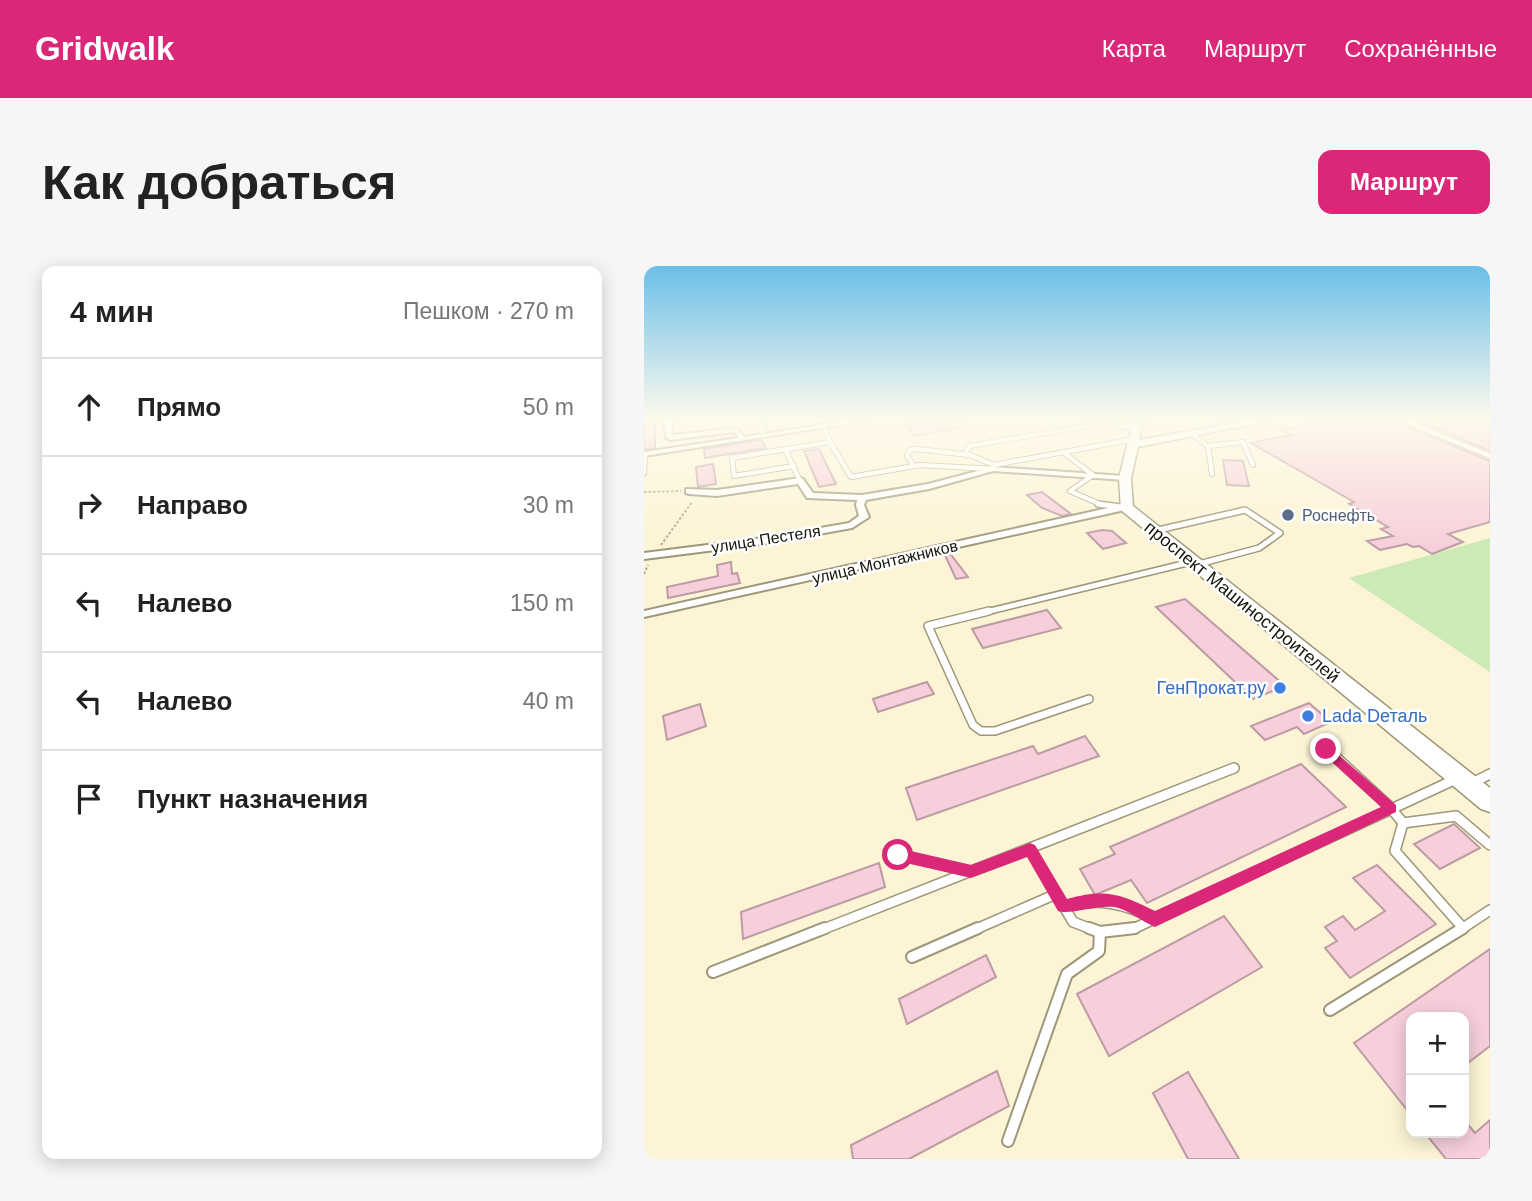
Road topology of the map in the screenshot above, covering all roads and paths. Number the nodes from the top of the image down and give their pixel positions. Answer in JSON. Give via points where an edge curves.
{"nodes":[{"id":1,"x":732,"y":463,"type":"edge"},
{"id":2,"x":792,"y":463,"type":"edge"},
{"id":3,"x":842,"y":463,"type":"edge"},
{"id":4,"x":912,"y":463,"type":"edge"},
{"id":5,"x":984,"y":463,"type":"edge"},
{"id":6,"x":1013,"y":463,"type":"edge"},
{"id":7,"x":1078,"y":463,"type":"edge"},
{"id":8,"x":1128,"y":463,"type":"edge"},
{"id":9,"x":1210,"y":463,"type":"edge"},
{"id":10,"x":794,"y":466,"type":"junction"},
{"id":11,"x":914,"y":466,"type":"junction"},
{"id":12,"x":993,"y":467,"type":"junction"},
{"id":13,"x":1093,"y":474,"type":"junction"},
{"id":14,"x":1212,"y":474,"type":"dead end"},
{"id":15,"x":1125,"y":478,"type":"junction"},
{"id":16,"x":800,"y":481,"type":"junction"},
{"id":17,"x":689,"y":491,"type":"junction"},
{"id":18,"x":644,"y":492,"type":"edge"},
{"id":19,"x":862,"y":498,"type":"junction"},
{"id":20,"x":1126,"y":507,"type":"junction"},
{"id":21,"x":1152,"y":531,"type":"junction"},
{"id":22,"x":649,"y":555,"type":"edge"},
{"id":23,"x":1193,"y":564,"type":"junction"},
{"id":24,"x":644,"y":574,"type":"edge"},
{"id":25,"x":644,"y":614,"type":"edge"},
{"id":26,"x":1089,"y":699,"type":"dead end"},
{"id":27,"x":1326,"y":749,"type":"dead end"},
{"id":28,"x":1234,"y":768,"type":"dead end"},
{"id":29,"x":1490,"y":774,"type":"edge"},
{"id":30,"x":1464,"y":781,"type":"junction"},
{"id":31,"x":1490,"y":802,"type":"edge"},
{"id":32,"x":1391,"y":808,"type":"junction"},
{"id":33,"x":1403,"y":823,"type":"junction"},
{"id":34,"x":1490,"y":845,"type":"edge"},
{"id":35,"x":1030,"y":849,"type":"junction"},
{"id":36,"x":898,"y":855,"type":"dead end"},
{"id":37,"x":971,"y":871,"type":"junction"},
{"id":38,"x":1056,"y":894,"type":"junction"},
{"id":39,"x":1064,"y":906,"type":"junction"},
{"id":40,"x":1490,"y":910,"type":"edge"},
{"id":41,"x":1155,"y":919,"type":"junction"},
{"id":42,"x":1463,"y":928,"type":"junction"},
{"id":43,"x":1100,"y":932,"type":"junction"},
{"id":44,"x":912,"y":957,"type":"dead end"},
{"id":45,"x":713,"y":972,"type":"dead end"},
{"id":46,"x":1330,"y":1010,"type":"dead end"},
{"id":47,"x":1008,"y":1141,"type":"dead end"}],
"edges":[{"from":1,"to":10,"type":"lane","via":[[734,477]]},
{"from":2,"to":10,"type":"lane"},
{"from":3,"to":11,"type":"lane","via":[[851,477]]},
{"from":4,"to":11,"type":"lane"},
{"from":5,"to":12,"type":"lane"},
{"from":6,"to":12,"type":"lane"},
{"from":7,"to":13,"type":"lane"},
{"from":8,"to":15,"type":"main road"},
{"from":9,"to":14,"type":"lane"},
{"from":10,"to":16,"type":"lane"},
{"from":11,"to":12,"type":"lane"},
{"from":12,"to":13,"type":"street"},
{"from":12,"to":19,"type":"street","via":[[929,486]]},
{"from":13,"to":15,"type":"street"},
{"from":13,"to":20,"type":"lane","via":[[1070,491],[1105,507]]},
{"from":15,"to":20,"type":"main road"},
{"from":16,"to":17,"type":"street","via":[[717,493]]},
{"from":16,"to":19,"type":"street","via":[[810,496]]},
{"from":17,"to":18,"type":"path"},
{"from":17,"to":22,"type":"path","via":[[696,497]]},
{"from":19,"to":22,"type":"street","name":"улица Пестеля","via":[[864,517],[852,525]]},
{"from":20,"to":21,"type":"main road","name":"проспект Машиностроителей"},
{"from":20,"to":25,"type":"street","name":"улица Монтажников"},
{"from":21,"to":23,"type":"main road","name":"проспект Машиностроителей"},
{"from":21,"to":23,"type":"lane","via":[[1244,510],[1280,533],[1259,548]]},
{"from":22,"to":24,"type":"path"},
{"from":23,"to":26,"type":"lane","via":[[928,626],[973,725],[981,731],[995,731]]},
{"from":23,"to":30,"type":"main road","name":"проспект Машиностроителей"},
{"from":27,"to":32,"type":"lane"},
{"from":28,"to":35,"type":"lane"},
{"from":29,"to":30,"type":"lane"},
{"from":30,"to":31,"type":"main road","name":"проспект Машиностроителей"},
{"from":30,"to":32,"type":"lane"},
{"from":32,"to":33,"type":"lane"},
{"from":32,"to":41,"type":"lane"},
{"from":33,"to":34,"type":"lane","via":[[1456,816]]},
{"from":33,"to":42,"type":"lane","via":[[1395,851]]},
{"from":35,"to":37,"type":"lane"},
{"from":35,"to":38,"type":"lane"},
{"from":36,"to":37,"type":"lane"},
{"from":37,"to":45,"type":"lane"},
{"from":38,"to":39,"type":"lane"},
{"from":38,"to":44,"type":"lane"},
{"from":39,"to":41,"type":"lane","via":[[1091,899],[1119,901]]},
{"from":39,"to":43,"type":"lane","via":[[1073,922]]},
{"from":40,"to":42,"type":"lane"},
{"from":41,"to":43,"type":"lane","via":[[1135,928]]},
{"from":42,"to":46,"type":"lane"},
{"from":43,"to":47,"type":"lane","via":[[1099,951],[1067,974]]}]}
